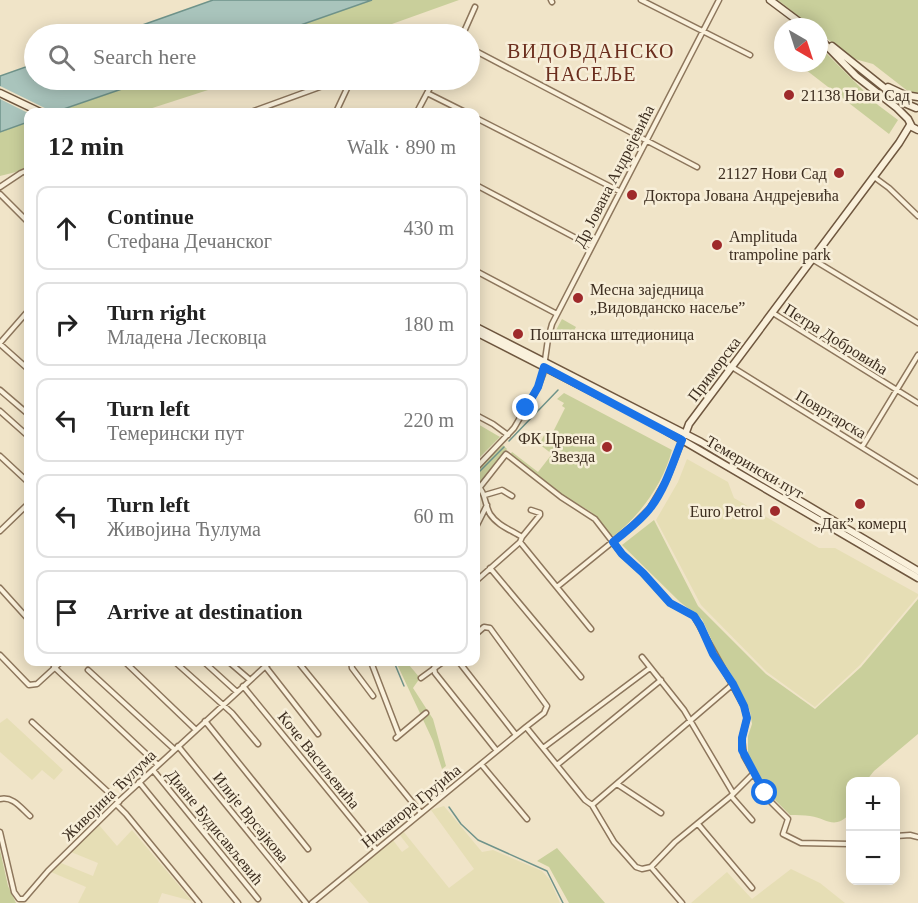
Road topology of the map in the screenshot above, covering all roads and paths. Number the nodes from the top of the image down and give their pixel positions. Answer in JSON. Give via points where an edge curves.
{"nodes":[{"id":1,"x":640,"y":0,"type":"edge"},
{"id":2,"x":719,"y":0,"type":"edge"},
{"id":3,"x":770,"y":0,"type":"edge"},
{"id":4,"x":475,"y":7,"type":"dead end"},
{"id":5,"x":794,"y":18,"type":"edge"},
{"id":6,"x":467,"y":24,"type":"edge"},
{"id":7,"x":703,"y":31,"type":"junction"},
{"id":8,"x":828,"y":45,"type":"edge"},
{"id":9,"x":828,"y":47,"type":"edge"},
{"id":10,"x":480,"y":53,"type":"edge"},
{"id":11,"x":750,"y":55,"type":"dead end"},
{"id":12,"x":879,"y":82,"type":"junction"},
{"id":13,"x":313,"y":90,"type":"edge"},
{"id":14,"x":348,"y":90,"type":"edge"},
{"id":15,"x":429,"y":90,"type":"edge"},
{"id":16,"x":0,"y":93,"type":"edge"},
{"id":17,"x":427,"y":93,"type":"junction"},
{"id":18,"x":918,"y":97,"type":"edge"},
{"id":19,"x":32,"y":108,"type":"edge"},
{"id":20,"x":265,"y":108,"type":"edge"},
{"id":21,"x":338,"y":108,"type":"edge"},
{"id":22,"x":419,"y":108,"type":"edge"},
{"id":23,"x":457,"y":108,"type":"edge"},
{"id":24,"x":917,"y":108,"type":"edge"},
{"id":25,"x":480,"y":120,"type":"edge"},
{"id":26,"x":909,"y":122,"type":"junction"},
{"id":27,"x":918,"y":130,"type":"edge"},
{"id":28,"x":646,"y":140,"type":"junction"},
{"id":29,"x":899,"y":143,"type":"junction"},
{"id":30,"x":697,"y":167,"type":"dead end"},
{"id":31,"x":24,"y":172,"type":"edge"},
{"id":32,"x":873,"y":177,"type":"junction"},
{"id":33,"x":0,"y":187,"type":"edge"},
{"id":34,"x":480,"y":187,"type":"edge"},
{"id":35,"x":619,"y":191,"type":"junction"},
{"id":36,"x":0,"y":194,"type":"edge"},
{"id":37,"x":918,"y":216,"type":"edge"},
{"id":38,"x":24,"y":218,"type":"edge"},
{"id":39,"x":591,"y":246,"type":"junction"},
{"id":40,"x":812,"y":259,"type":"junction"},
{"id":41,"x":480,"y":273,"type":"edge"},
{"id":42,"x":772,"y":313,"type":"junction"},
{"id":43,"x":557,"y":314,"type":"junction"},
{"id":44,"x":24,"y":316,"type":"edge"},
{"id":45,"x":918,"y":322,"type":"edge"},
{"id":46,"x":480,"y":329,"type":"edge"},
{"id":47,"x":480,"y":335,"type":"edge"},
{"id":48,"x":0,"y":343,"type":"edge"},
{"id":49,"x":918,"y":355,"type":"edge"},
{"id":50,"x":544,"y":364,"type":"junction"},
{"id":51,"x":24,"y":365,"type":"edge"},
{"id":52,"x":732,"y":367,"type":"junction"},
{"id":53,"x":0,"y":390,"type":"edge"},
{"id":54,"x":896,"y":390,"type":"junction"},
{"id":55,"x":918,"y":403,"type":"edge"},
{"id":56,"x":0,"y":411,"type":"edge"},
{"id":57,"x":24,"y":411,"type":"edge"},
{"id":58,"x":480,"y":417,"type":"edge"},
{"id":59,"x":24,"y":432,"type":"edge"},
{"id":60,"x":508,"y":435,"type":"junction"},
{"id":61,"x":684,"y":436,"type":"junction"},
{"id":62,"x":862,"y":447,"type":"junction"},
{"id":63,"x":0,"y":456,"type":"edge"},
{"id":64,"x":480,"y":464,"type":"edge"},
{"id":65,"x":24,"y":478,"type":"edge"},
{"id":66,"x":918,"y":482,"type":"edge"},
{"id":67,"x":480,"y":487,"type":"joint"},
{"id":68,"x":484,"y":495,"type":"junction"},
{"id":69,"x":512,"y":496,"type":"dead end"},
{"id":70,"x":487,"y":504,"type":"junction"},
{"id":71,"x":24,"y":510,"type":"edge"},
{"id":72,"x":531,"y":510,"type":"dead end"},
{"id":73,"x":480,"y":519,"type":"edge"},
{"id":74,"x":0,"y":531,"type":"edge"},
{"id":75,"x":521,"y":539,"type":"junction"},
{"id":76,"x":613,"y":542,"type":"junction"},
{"id":77,"x":490,"y":568,"type":"junction"},
{"id":78,"x":918,"y":571,"type":"edge"},
{"id":79,"x":480,"y":577,"type":"edge"},
{"id":80,"x":918,"y":578,"type":"edge"},
{"id":81,"x":557,"y":587,"type":"junction"},
{"id":82,"x":0,"y":588,"type":"edge"},
{"id":83,"x":24,"y":615,"type":"edge"},
{"id":84,"x":591,"y":629,"type":"dead end"},
{"id":85,"x":480,"y":630,"type":"edge"},
{"id":86,"x":0,"y":655,"type":"edge"},
{"id":87,"x":642,"y":657,"type":"dead end"},
{"id":88,"x":56,"y":666,"type":"edge"},
{"id":89,"x":129,"y":666,"type":"edge"},
{"id":90,"x":179,"y":666,"type":"edge"},
{"id":91,"x":208,"y":666,"type":"edge"},
{"id":92,"x":234,"y":666,"type":"edge"},
{"id":93,"x":265,"y":666,"type":"joint"},
{"id":94,"x":301,"y":666,"type":"edge"},
{"id":95,"x":351,"y":666,"type":"edge"},
{"id":96,"x":372,"y":666,"type":"edge"},
{"id":97,"x":437,"y":666,"type":"edge"},
{"id":98,"x":462,"y":666,"type":"edge"},
{"id":99,"x":54,"y":668,"type":"junction"},
{"id":100,"x":434,"y":668,"type":"junction"},
{"id":101,"x":650,"y":668,"type":"junction"},
{"id":102,"x":88,"y":670,"type":"dead end"},
{"id":103,"x":581,"y":677,"type":"dead end"},
{"id":104,"x":421,"y":678,"type":"dead end"},
{"id":105,"x":250,"y":680,"type":"junction"},
{"id":106,"x":661,"y":680,"type":"junction"},
{"id":107,"x":733,"y":684,"type":"junction"},
{"id":108,"x":243,"y":686,"type":"junction"},
{"id":109,"x":237,"y":692,"type":"junction"},
{"id":110,"x":373,"y":696,"type":"dead end"},
{"id":111,"x":223,"y":705,"type":"junction"},
{"id":112,"x":426,"y":712,"type":"dead end"},
{"id":113,"x":205,"y":721,"type":"junction"},
{"id":114,"x":690,"y":721,"type":"junction"},
{"id":115,"x":32,"y":722,"type":"dead end"},
{"id":116,"x":526,"y":727,"type":"junction"},
{"id":117,"x":195,"y":729,"type":"junction"},
{"id":118,"x":318,"y":734,"type":"dead end"},
{"id":119,"x":516,"y":735,"type":"junction"},
{"id":120,"x":258,"y":744,"type":"dead end"},
{"id":121,"x":176,"y":748,"type":"junction"},
{"id":122,"x":543,"y":748,"type":"junction"},
{"id":123,"x":496,"y":751,"type":"junction"},
{"id":124,"x":481,"y":764,"type":"junction"},
{"id":125,"x":158,"y":765,"type":"junction"},
{"id":126,"x":557,"y":765,"type":"junction"},
{"id":127,"x":153,"y":770,"type":"junction"},
{"id":128,"x":754,"y":773,"type":"junction"},
{"id":129,"x":139,"y":782,"type":"junction"},
{"id":130,"x":617,"y":784,"type":"junction"},
{"id":131,"x":732,"y":795,"type":"junction"},
{"id":132,"x":0,"y":799,"type":"edge"},
{"id":133,"x":117,"y":803,"type":"junction"},
{"id":134,"x":592,"y":805,"type":"junction"},
{"id":135,"x":421,"y":813,"type":"junction"},
{"id":136,"x":661,"y":813,"type":"dead end"},
{"id":137,"x":30,"y":816,"type":"dead end"},
{"id":138,"x":527,"y":819,"type":"dead end"},
{"id":139,"x":752,"y":820,"type":"dead end"},
{"id":140,"x":698,"y":824,"type":"junction"},
{"id":141,"x":0,"y":832,"type":"edge"},
{"id":142,"x":900,"y":836,"type":"edge"},
{"id":143,"x":918,"y":837,"type":"edge"},
{"id":144,"x":846,"y":844,"type":"edge"},
{"id":145,"x":308,"y":849,"type":"dead end"},
{"id":146,"x":376,"y":849,"type":"junction"},
{"id":147,"x":651,"y":867,"type":"junction"},
{"id":148,"x":752,"y":888,"type":"dead end"},
{"id":149,"x":258,"y":899,"type":"dead end"},
{"id":150,"x":21,"y":901,"type":"edge"},
{"id":151,"x":199,"y":903,"type":"edge"},
{"id":152,"x":238,"y":903,"type":"edge"},
{"id":153,"x":306,"y":903,"type":"edge"},
{"id":154,"x":312,"y":903,"type":"edge"},
{"id":155,"x":682,"y":903,"type":"edge"}],
"edges":[{"from":1,"to":7,"type":"street"},
{"from":2,"to":7,"type":"street","name":"Др Јована Андрејевића"},
{"from":3,"to":5,"type":"main road"},
{"from":4,"to":6,"type":"street"},
{"from":7,"to":11,"type":"street"},
{"from":7,"to":28,"type":"street","name":"Др Јована Андрејевића"},
{"from":8,"to":12,"type":"main road"},
{"from":9,"to":26,"type":"main road"},
{"from":10,"to":28,"type":"street"},
{"from":12,"to":18,"type":"main road"},
{"from":12,"to":24,"type":"main road","via":[[902,102]]},
{"from":13,"to":20,"type":"street"},
{"from":14,"to":21,"type":"street"},
{"from":15,"to":17,"type":"street"},
{"from":16,"to":19,"type":"main road"},
{"from":17,"to":22,"type":"street"},
{"from":17,"to":23,"type":"street"},
{"from":24,"to":26,"type":"main road","name":"Приморска","via":[[909,114]]},
{"from":25,"to":35,"type":"street"},
{"from":26,"to":27,"type":"main road"},
{"from":26,"to":29,"type":"main road","name":"Приморска"},
{"from":27,"to":29,"type":"main road","name":"Приморска"},
{"from":28,"to":30,"type":"street"},
{"from":28,"to":35,"type":"street","name":"Др Јована Андрејевића"},
{"from":29,"to":32,"type":"main road","name":"Приморска"},
{"from":31,"to":33,"type":"street"},
{"from":32,"to":37,"type":"street"},
{"from":32,"to":40,"type":"main road","name":"Приморска"},
{"from":34,"to":39,"type":"street"},
{"from":35,"to":39,"type":"street","name":"Др Јована Андрејевића"},
{"from":36,"to":38,"type":"street"},
{"from":39,"to":43,"type":"street","name":"Др Јована Андрејевића"},
{"from":40,"to":42,"type":"main road","name":"Приморска"},
{"from":40,"to":45,"type":"street"},
{"from":41,"to":43,"type":"street"},
{"from":42,"to":52,"type":"main road","name":"Приморска"},
{"from":42,"to":54,"type":"street","name":"Петра Добровића"},
{"from":43,"to":50,"type":"street","name":"Др Јована Андрејевића","via":[[549,332]]},
{"from":44,"to":48,"type":"street"},
{"from":46,"to":50,"type":"main road"},
{"from":47,"to":50,"type":"main road"},
{"from":48,"to":51,"type":"street"},
{"from":49,"to":54,"type":"street"},
{"from":50,"to":60,"type":"street","via":[[538,387]]},
{"from":50,"to":61,"type":"main road","name":"Темерински пут"},
{"from":52,"to":61,"type":"main road","name":"Приморска"},
{"from":52,"to":62,"type":"street","name":"Повртарска"},
{"from":53,"to":57,"type":"street"},
{"from":54,"to":55,"type":"street","name":"Петра Добровића"},
{"from":54,"to":62,"type":"street"},
{"from":56,"to":59,"type":"street"},
{"from":58,"to":60,"type":"street"},
{"from":60,"to":64,"type":"street"},
{"from":61,"to":76,"type":"street","via":[[656,500]]},
{"from":61,"to":78,"type":"main road","name":"Темерински пут"},
{"from":61,"to":80,"type":"main road","name":"Темерински пут"},
{"from":62,"to":66,"type":"street","name":"Повртарска"},
{"from":63,"to":65,"type":"street"},
{"from":67,"to":68,"type":"street"},
{"from":67,"to":76,"type":"street","via":[[506,454],[587,512]]},
{"from":68,"to":69,"type":"street","via":[[502,490]]},
{"from":68,"to":70,"type":"street"},
{"from":70,"to":73,"type":"street"},
{"from":70,"to":75,"type":"street","via":[[497,521]]},
{"from":71,"to":74,"type":"street"},
{"from":72,"to":75,"type":"street","via":[[540,515]]},
{"from":75,"to":77,"type":"street"},
{"from":75,"to":81,"type":"street"},
{"from":76,"to":81,"type":"street"},
{"from":76,"to":107,"type":"street","via":[[670,603],[694,616]]},
{"from":77,"to":79,"type":"street"},
{"from":77,"to":103,"type":"street"},
{"from":81,"to":84,"type":"street"},
{"from":82,"to":83,"type":"street"},
{"from":85,"to":116,"type":"street","name":"Никанора Грујића","via":[[490,628],[546,704],[544,713]]},
{"from":86,"to":99,"type":"street","via":[[29,685],[37,684]]},
{"from":87,"to":101,"type":"street"},
{"from":88,"to":99,"type":"street"},
{"from":89,"to":117,"type":"street"},
{"from":90,"to":111,"type":"street"},
{"from":91,"to":109,"type":"street"},
{"from":92,"to":105,"type":"street"},
{"from":93,"to":105,"type":"street","name":"Живојина Ћулума"},
{"from":93,"to":118,"type":"street"},
{"from":94,"to":135,"type":"street"},
{"from":95,"to":110,"type":"street"},
{"from":96,"to":112,"type":"street","via":[[397,737]]},
{"from":97,"to":100,"type":"street"},
{"from":98,"to":119,"type":"street"},
{"from":99,"to":125,"type":"street"},
{"from":100,"to":104,"type":"street"},
{"from":100,"to":123,"type":"street"},
{"from":101,"to":106,"type":"street"},
{"from":101,"to":122,"type":"street"},
{"from":102,"to":121,"type":"street","name":"Илије Врсајкова"},
{"from":105,"to":108,"type":"street","name":"Живојина Ћулума"},
{"from":106,"to":114,"type":"street"},
{"from":106,"to":126,"type":"street"},
{"from":107,"to":114,"type":"street"},
{"from":107,"to":128,"type":"street","via":[[747,718],[742,734],[744,756]]},
{"from":108,"to":109,"type":"street","name":"Живојина Ћулума"},
{"from":108,"to":146,"type":"street","name":"Коче Васиљевића"},
{"from":109,"to":111,"type":"street","name":"Живојина Ћулума"},
{"from":111,"to":113,"type":"street","name":"Живојина Ћулума"},
{"from":111,"to":120,"type":"street"},
{"from":113,"to":117,"type":"street","name":"Живојина Ћулума"},
{"from":113,"to":145,"type":"street"},
{"from":114,"to":130,"type":"street"},
{"from":114,"to":131,"type":"street"},
{"from":115,"to":133,"type":"street"},
{"from":116,"to":119,"type":"street","name":"Никанора Грујића"},
{"from":116,"to":122,"type":"street"},
{"from":117,"to":121,"type":"street","name":"Живојина Ћулума"},
{"from":119,"to":123,"type":"street","name":"Никанора Грујића"},
{"from":121,"to":125,"type":"street","name":"Живојина Ћулума"},
{"from":121,"to":153,"type":"street","name":"Илије Врсајкова"},
{"from":122,"to":126,"type":"street"},
{"from":123,"to":124,"type":"street","name":"Никанора Грујића"},
{"from":124,"to":135,"type":"street","name":"Никанора Грујића"},
{"from":124,"to":138,"type":"street"},
{"from":125,"to":127,"type":"street","name":"Живојина Ћулума"},
{"from":126,"to":134,"type":"street"},
{"from":127,"to":129,"type":"street","name":"Живојина Ћулума"},
{"from":127,"to":149,"type":"street","name":"Диане Будисављевић"},
{"from":128,"to":131,"type":"street"},
{"from":128,"to":144,"type":"street","via":[[768,799],[788,819],[785,837],[801,843]]},
{"from":129,"to":133,"type":"street","name":"Живојина Ћулума"},
{"from":129,"to":152,"type":"street"},
{"from":130,"to":134,"type":"street"},
{"from":130,"to":136,"type":"street"},
{"from":131,"to":139,"type":"street"},
{"from":131,"to":140,"type":"street"},
{"from":132,"to":137,"type":"street","via":[[8,797]]},
{"from":133,"to":150,"type":"street","name":"Живојина Ћулума"},
{"from":133,"to":151,"type":"street"},
{"from":134,"to":147,"type":"street","via":[[604,828],[634,866]]},
{"from":135,"to":146,"type":"street","name":"Никанора Грујића"},
{"from":140,"to":147,"type":"street"},
{"from":140,"to":148,"type":"street"},
{"from":141,"to":150,"type":"street","name":"Живојина Ћулума","via":[[14,892]]},
{"from":142,"to":143,"type":"street"},
{"from":146,"to":154,"type":"street","name":"Никанора Грујића"},
{"from":147,"to":155,"type":"street"}]}
